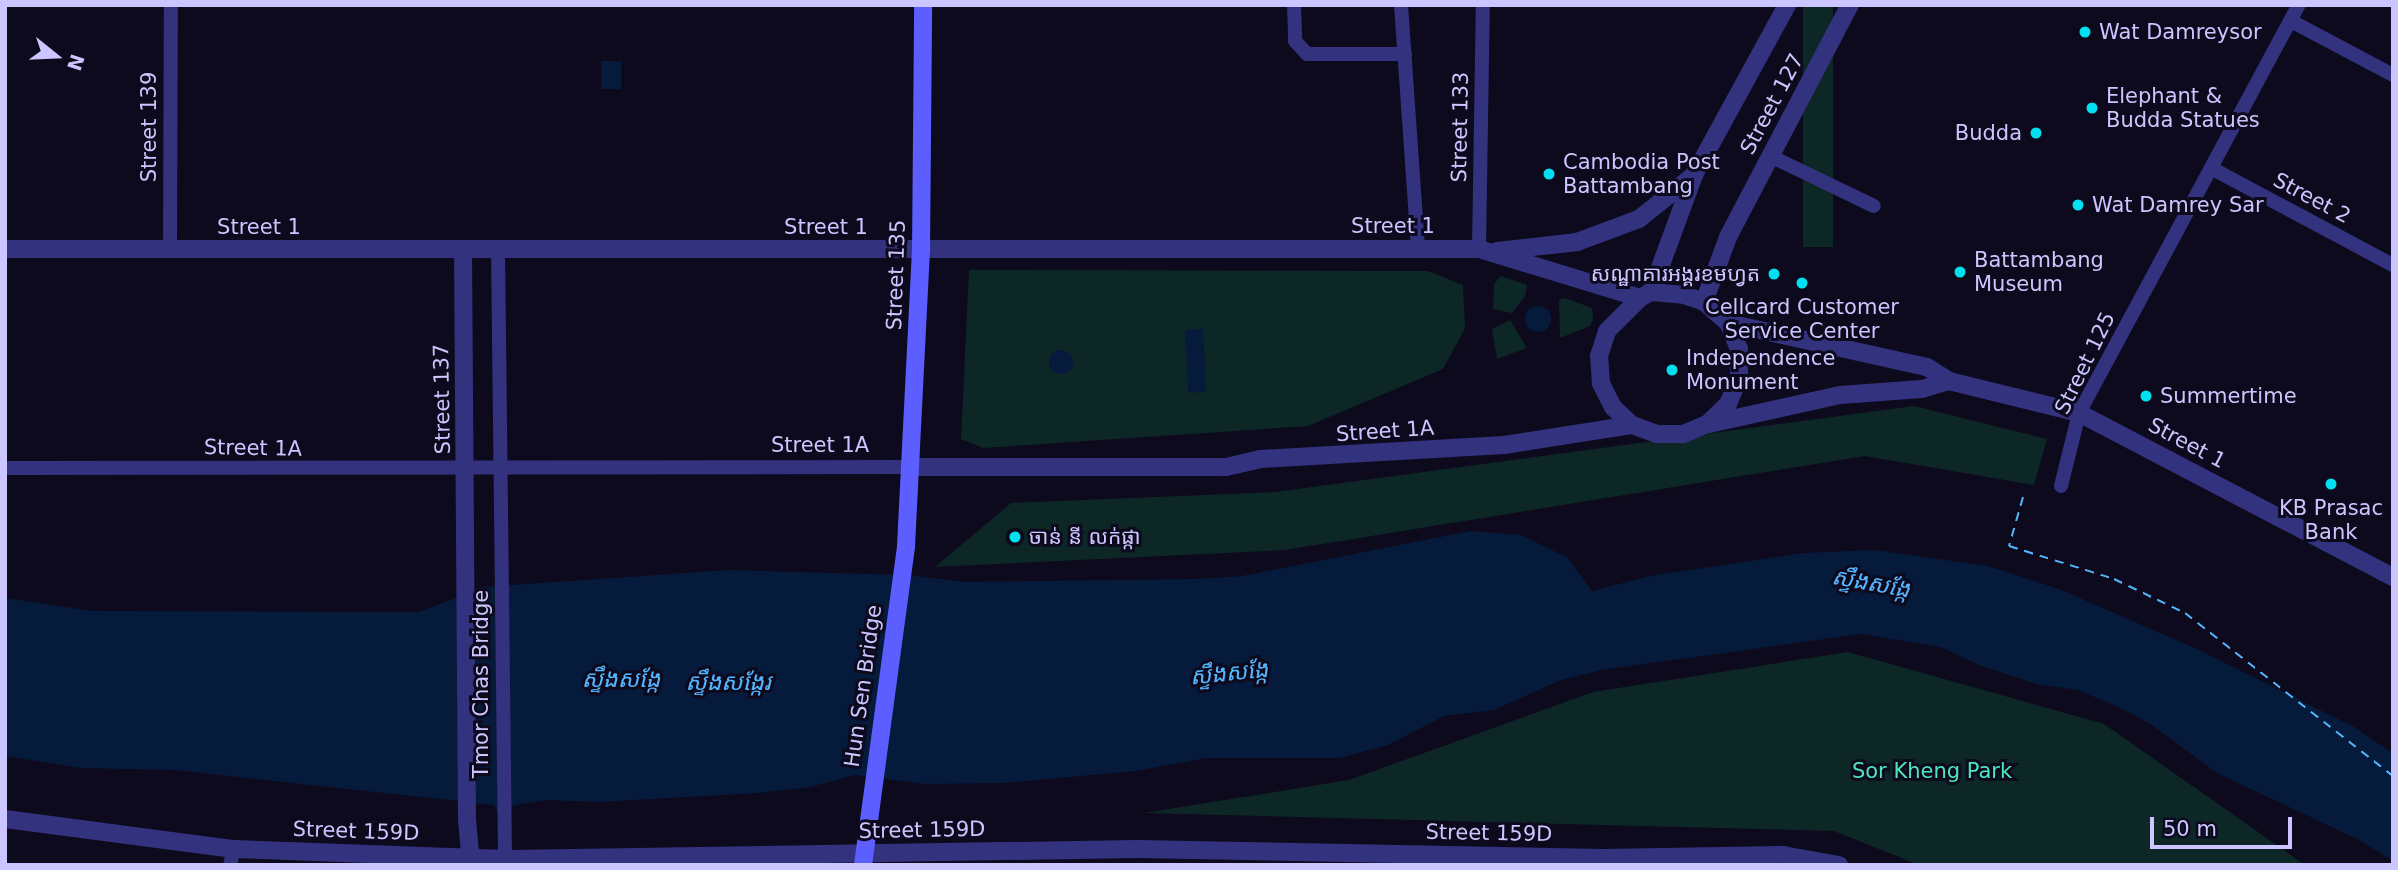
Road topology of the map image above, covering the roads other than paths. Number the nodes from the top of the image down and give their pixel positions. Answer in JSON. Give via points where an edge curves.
{"nodes":[{"id":1,"x":171,"y":5,"type":"edge"},
{"id":2,"x":923,"y":5,"type":"edge"},
{"id":3,"x":1294,"y":5,"type":"edge"},
{"id":4,"x":1401,"y":5,"type":"edge"},
{"id":5,"x":1483,"y":5,"type":"edge"},
{"id":6,"x":1787,"y":5,"type":"edge"},
{"id":7,"x":1850,"y":5,"type":"edge"},
{"id":8,"x":2299,"y":5,"type":"edge"},
{"id":9,"x":2291,"y":21,"type":"junction"},
{"id":10,"x":1405,"y":54,"type":"junction"},
{"id":11,"x":2393,"y":75,"type":"edge"},
{"id":12,"x":1770,"y":156,"type":"junction"},
{"id":13,"x":2211,"y":168,"type":"junction"},
{"id":14,"x":1694,"y":175,"type":"junction"},
{"id":15,"x":1874,"y":206,"type":"dead end"},
{"id":16,"x":5,"y":249,"type":"edge"},
{"id":17,"x":170,"y":249,"type":"junction"},
{"id":18,"x":463,"y":249,"type":"junction"},
{"id":19,"x":498,"y":249,"type":"junction"},
{"id":20,"x":1418,"y":249,"type":"junction"},
{"id":21,"x":921,"y":250,"type":"junction"},
{"id":22,"x":1483,"y":250,"type":"junction"},
{"id":23,"x":2393,"y":265,"type":"edge"},
{"id":24,"x":1645,"y":295,"type":"junction"},
{"id":25,"x":1704,"y":302,"type":"junction"},
{"id":26,"x":1727,"y":323,"type":"junction"},
{"id":27,"x":1949,"y":381,"type":"junction"},
{"id":28,"x":2079,"y":413,"type":"junction"},
{"id":29,"x":1707,"y":424,"type":"junction"},
{"id":30,"x":1632,"y":425,"type":"junction"},
{"id":31,"x":909,"y":467,"type":"junction"},
{"id":32,"x":5,"y":468,"type":"edge"},
{"id":33,"x":465,"y":470,"type":"junction"},
{"id":34,"x":501,"y":470,"type":"junction"},
{"id":35,"x":2061,"y":486,"type":"dead end"},
{"id":36,"x":906,"y":546,"type":"joint"},
{"id":37,"x":2393,"y":577,"type":"edge"},
{"id":38,"x":5,"y":819,"type":"edge"},
{"id":39,"x":232,"y":857,"type":"edge"},
{"id":40,"x":1259,"y":858,"type":"edge"},
{"id":41,"x":863,"y":859,"type":"edge"},
{"id":42,"x":1769,"y":860,"type":"edge"},
{"id":43,"x":470,"y":861,"type":"edge"},
{"id":44,"x":505,"y":862,"type":"edge"},
{"id":45,"x":1839,"y":865,"type":"edge"}],
"edges":[{"from":1,"to":17,"type":"street","name":"Street 139"},
{"from":2,"to":21,"type":"main road","name":"Street 135"},
{"from":3,"to":10,"type":"street","via":[[1295,41],[1307,54]]},
{"from":4,"to":10,"type":"street"},
{"from":5,"to":22,"type":"street","name":"Street 133"},
{"from":6,"to":14,"type":"street","name":"Street 127"},
{"from":7,"to":12,"type":"street","name":"Street 127"},
{"from":8,"to":9,"type":"street","name":"Street 125"},
{"from":9,"to":11,"type":"street"},
{"from":9,"to":13,"type":"street","name":"Street 125"},
{"from":10,"to":20,"type":"street"},
{"from":12,"to":15,"type":"street"},
{"from":12,"to":25,"type":"street","name":"Street 127","via":[[1728,237]]},
{"from":13,"to":23,"type":"street","name":"Street 2"},
{"from":13,"to":28,"type":"street","name":"Street 125"},
{"from":14,"to":22,"type":"street","via":[[1639,219],[1577,242]]},
{"from":14,"to":24,"type":"street","name":"Street 127"},
{"from":16,"to":17,"type":"street","name":"Street 1"},
{"from":17,"to":18,"type":"street","name":"Street 1"},
{"from":18,"to":19,"type":"street","name":"Street 1"},
{"from":18,"to":33,"type":"street","name":"Street 137"},
{"from":19,"to":21,"type":"street","name":"Street 1"},
{"from":19,"to":34,"type":"street"},
{"from":20,"to":21,"type":"street","name":"Street 1"},
{"from":20,"to":22,"type":"street","name":"Street 1"},
{"from":21,"to":31,"type":"main road","name":"Street 135"},
{"from":22,"to":24,"type":"street","name":"Street 1"},
{"from":24,"to":25,"type":"street"},
{"from":24,"to":30,"type":"street","via":[[1607,331],[1600,356],[1601,383],[1613,407]]},
{"from":25,"to":26,"type":"street"},
{"from":26,"to":27,"type":"street","name":"Street 1","via":[[1927,367]]},
{"from":26,"to":29,"type":"street","via":[[1739,349],[1739,378],[1728,404]]},
{"from":27,"to":28,"type":"street","name":"Street 1"},
{"from":27,"to":29,"type":"street","name":"Street 1","via":[[1922,389],[1840,395]]},
{"from":28,"to":35,"type":"street","name":"Street 125"},
{"from":28,"to":37,"type":"street","name":"Street 1"},
{"from":29,"to":30,"type":"street","via":[[1683,434],[1657,434]]},
{"from":30,"to":31,"type":"street","name":"Street 1A","via":[[1504,445],[1260,459],[1226,467]]},
{"from":31,"to":34,"type":"street","name":"Street 1A"},
{"from":31,"to":36,"type":"main road","name":"Street 135"},
{"from":32,"to":33,"type":"street","name":"Street 1A"},
{"from":33,"to":34,"type":"street","name":"Street 1A"},
{"from":33,"to":43,"type":"street","name":"Street 137"},
{"from":34,"to":44,"type":"street","name":"Tmor Chas Bridge"},
{"from":36,"to":41,"type":"main road","name":"Hun Sen Bridge"},
{"from":38,"to":39,"type":"street","name":"Street 159D"},
{"from":39,"to":43,"type":"street","name":"Street 159D"},
{"from":40,"to":41,"type":"street","name":"Street 159D"},
{"from":40,"to":42,"type":"street","name":"Street 159D"},
{"from":41,"to":44,"type":"street","name":"Street 159D"},
{"from":42,"to":45,"type":"street","name":"Street 159D","via":[[1811,856]]},
{"from":43,"to":44,"type":"street","name":"Street 159D"}]}
